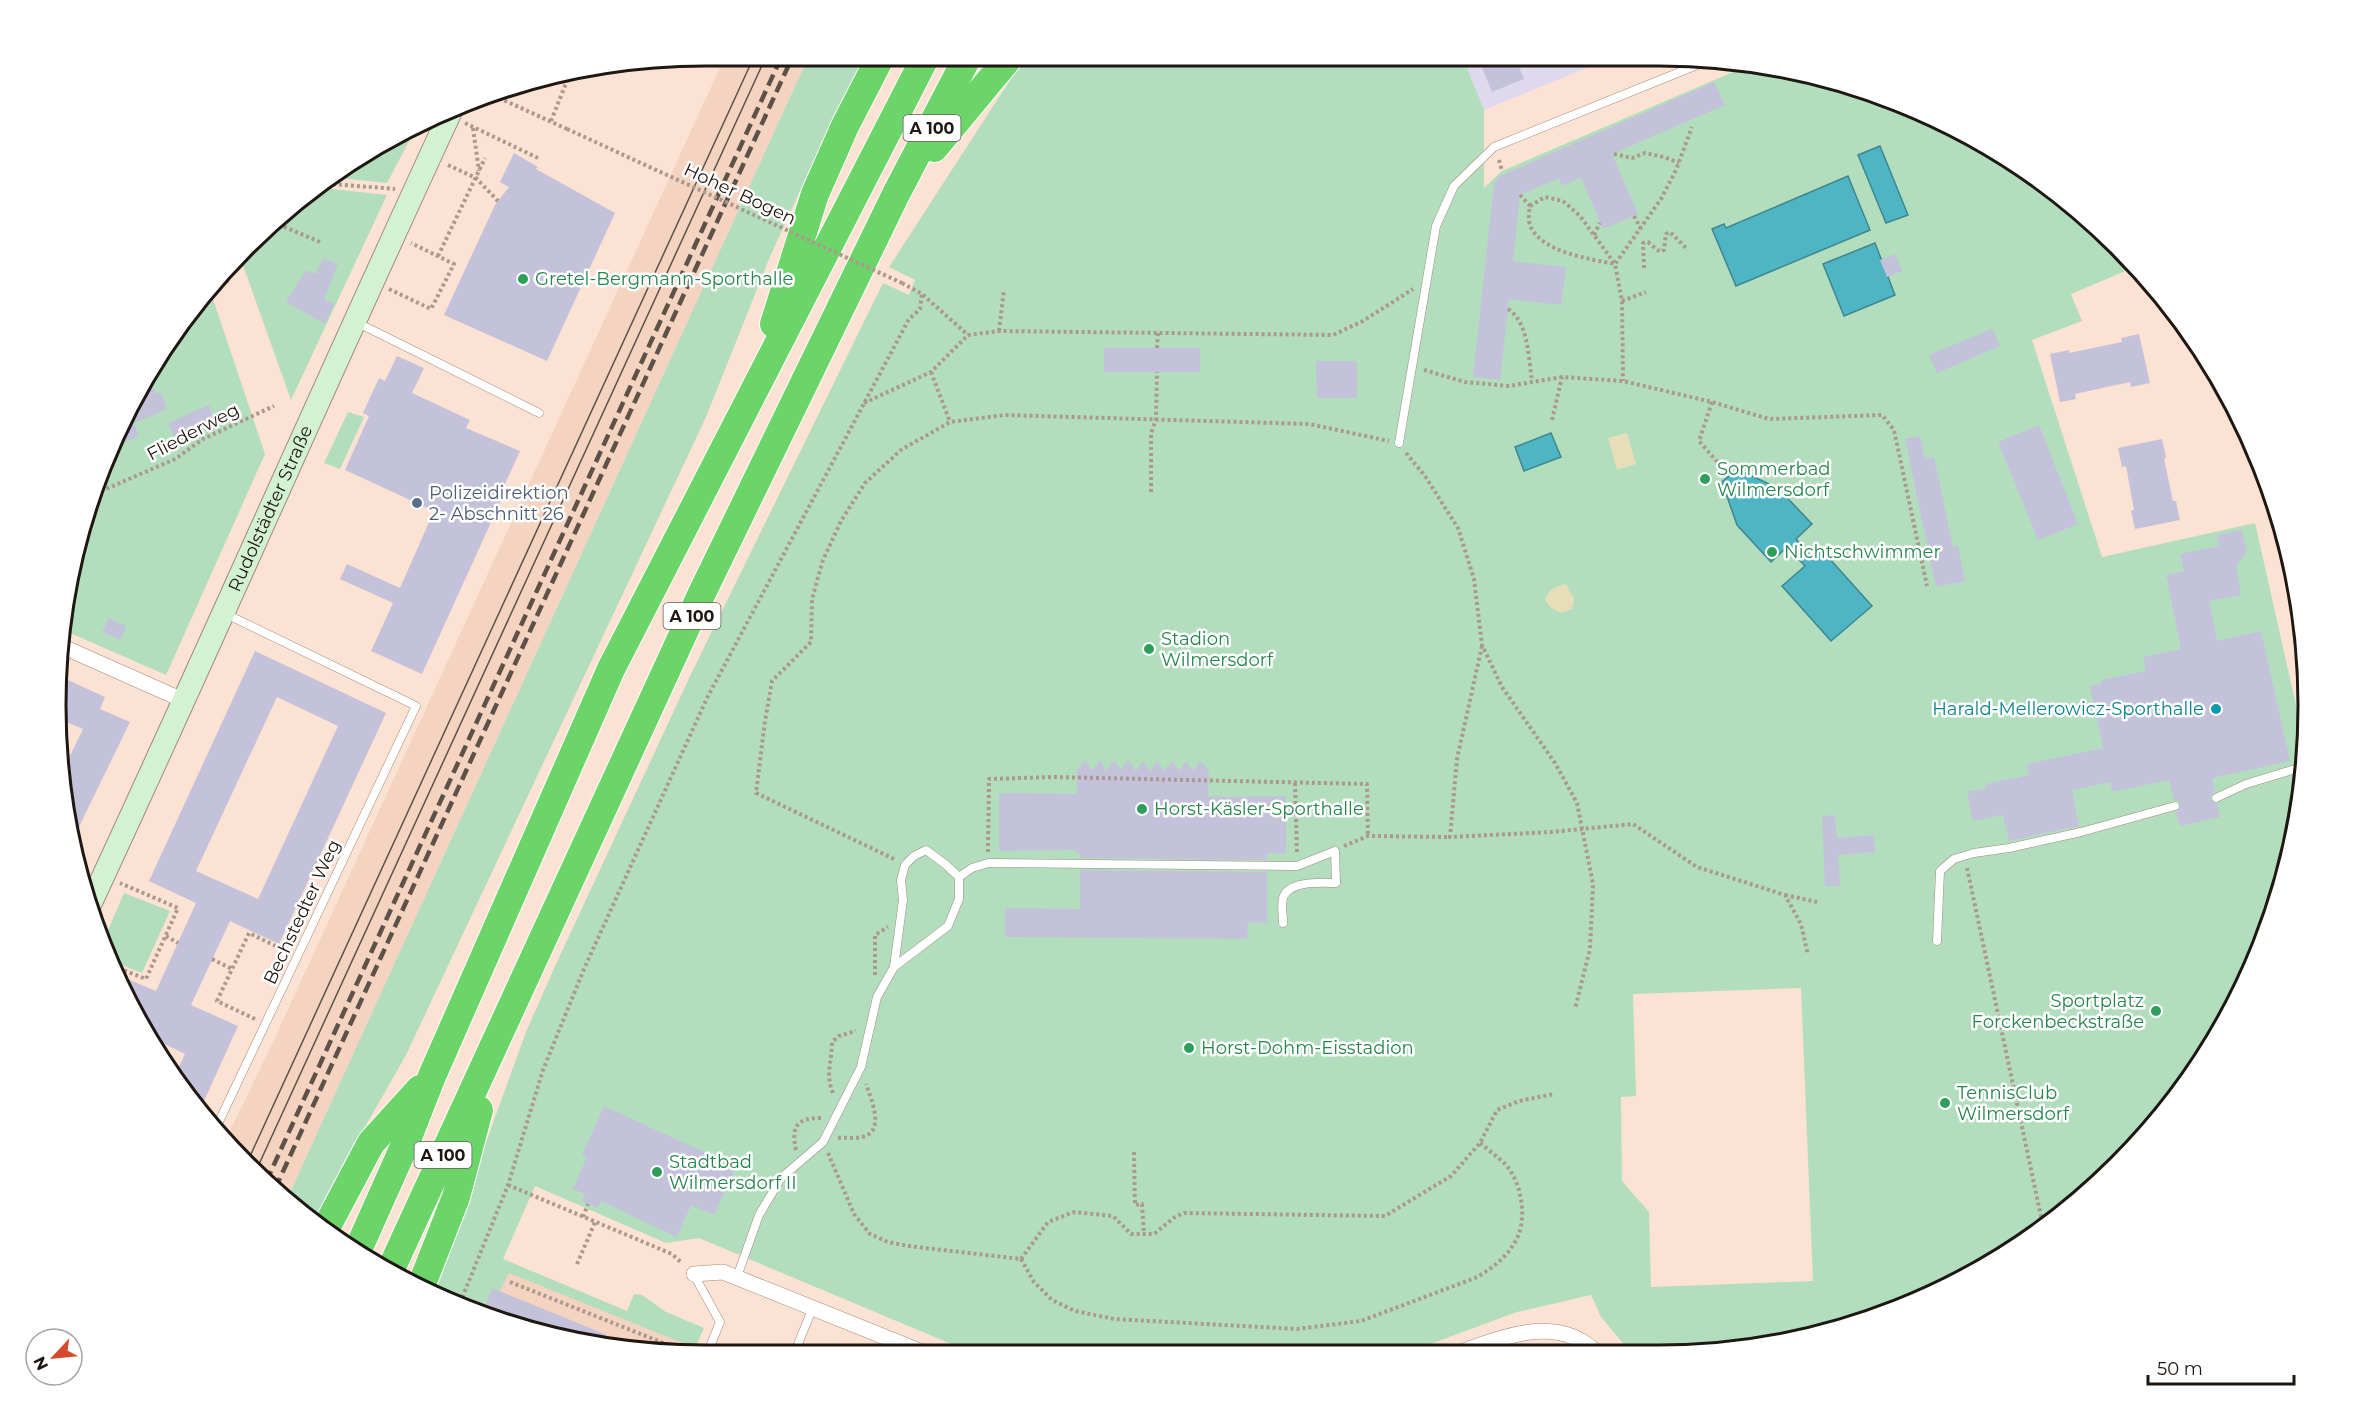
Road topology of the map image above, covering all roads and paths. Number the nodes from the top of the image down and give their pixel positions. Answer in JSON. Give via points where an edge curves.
{"nodes":[{"id":1,"x":876,"y":66,"type":"edge"},
{"id":2,"x":921,"y":66,"type":"edge"},
{"id":3,"x":963,"y":66,"type":"edge"},
{"id":4,"x":1002,"y":66,"type":"edge"},
{"id":5,"x":1693,"y":67,"type":"edge"},
{"id":6,"x":566,"y":82,"type":"edge"},
{"id":7,"x":502,"y":99,"type":"edge"},
{"id":8,"x":458,"y":116,"type":"edge"},
{"id":9,"x":550,"y":121,"type":"junction"},
{"id":10,"x":473,"y":127,"type":"junction"},
{"id":11,"x":1692,"y":128,"type":"dead end"},
{"id":12,"x":1614,"y":154,"type":"dead end"},
{"id":13,"x":485,"y":158,"type":"dead end"},
{"id":14,"x":540,"y":159,"type":"dead end"},
{"id":15,"x":444,"y":163,"type":"dead end"},
{"id":16,"x":1678,"y":163,"type":"junction"},
{"id":17,"x":479,"y":172,"type":"junction"},
{"id":18,"x":476,"y":178,"type":"junction"},
{"id":19,"x":336,"y":184,"type":"edge"},
{"id":20,"x":392,"y":189,"type":"dead end"},
{"id":21,"x":896,"y":194,"type":"junction"},
{"id":22,"x":1520,"y":195,"type":"dead end"},
{"id":23,"x":498,"y":201,"type":"dead end"},
{"id":24,"x":1530,"y":206,"type":"junction"},
{"id":25,"x":1634,"y":216,"type":"dead end"},
{"id":26,"x":1600,"y":224,"type":"dead end"},
{"id":27,"x":283,"y":226,"type":"edge"},
{"id":28,"x":1641,"y":229,"type":"junction"},
{"id":29,"x":1594,"y":235,"type":"junction"},
{"id":30,"x":320,"y":242,"type":"dead end"},
{"id":31,"x":409,"y":242,"type":"dead end"},
{"id":32,"x":1688,"y":250,"type":"dead end"},
{"id":33,"x":438,"y":256,"type":"junction"},
{"id":34,"x":1615,"y":264,"type":"junction"},
{"id":35,"x":1644,"y":268,"type":"dead end"},
{"id":36,"x":1428,"y":280,"type":"junction"},
{"id":37,"x":389,"y":289,"type":"dead end"},
{"id":38,"x":1004,"y":290,"type":"dead end"},
{"id":39,"x":1646,"y":291,"type":"dead end"},
{"id":40,"x":922,"y":294,"type":"junction"},
{"id":41,"x":1622,"y":302,"type":"junction"},
{"id":42,"x":1508,"y":309,"type":"dead end"},
{"id":43,"x":353,"y":321,"type":"junction"},
{"id":44,"x":999,"y":331,"type":"junction"},
{"id":45,"x":1158,"y":333,"type":"junction"},
{"id":46,"x":968,"y":335,"type":"junction"},
{"id":47,"x":1157,"y":348,"type":"dead end"},
{"id":48,"x":1411,"y":366,"type":"junction"},
{"id":49,"x":931,"y":372,"type":"junction"},
{"id":50,"x":1157,"y":372,"type":"dead end"},
{"id":51,"x":1562,"y":377,"type":"junction"},
{"id":52,"x":1532,"y":381,"type":"junction"},
{"id":53,"x":1623,"y":381,"type":"junction"},
{"id":54,"x":1712,"y":402,"type":"junction"},
{"id":55,"x":864,"y":403,"type":"junction"},
{"id":56,"x":749,"y":404,"type":"junction"},
{"id":57,"x":274,"y":406,"type":"dead end"},
{"id":58,"x":539,"y":412,"type":"dead end"},
{"id":59,"x":1156,"y":419,"type":"junction"},
{"id":60,"x":1552,"y":420,"type":"dead end"},
{"id":61,"x":950,"y":422,"type":"junction"},
{"id":62,"x":1399,"y":443,"type":"junction"},
{"id":63,"x":1720,"y":465,"type":"dead end"},
{"id":64,"x":104,"y":490,"type":"edge"},
{"id":65,"x":1151,"y":492,"type":"dead end"},
{"id":66,"x":1927,"y":586,"type":"dead end"},
{"id":67,"x":223,"y":613,"type":"junction"},
{"id":68,"x":1482,"y":645,"type":"junction"},
{"id":69,"x":68,"y":649,"type":"edge"},
{"id":70,"x":185,"y":701,"type":"junction"},
{"id":71,"x":2295,"y":769,"type":"edge"},
{"id":72,"x":1295,"y":783,"type":"junction"},
{"id":73,"x":2216,"y":798,"type":"dead end"},
{"id":74,"x":2175,"y":806,"type":"dead end"},
{"id":75,"x":1582,"y":829,"type":"junction"},
{"id":76,"x":1368,"y":836,"type":"junction"},
{"id":77,"x":1450,"y":837,"type":"junction"},
{"id":78,"x":1335,"y":851,"type":"junction"},
{"id":79,"x":1964,"y":856,"type":"junction"},
{"id":80,"x":988,"y":863,"type":"junction"},
{"id":81,"x":905,"y":865,"type":"junction"},
{"id":82,"x":1297,"y":866,"type":"junction"},
{"id":83,"x":103,"y":876,"type":"junction"},
{"id":84,"x":959,"y":877,"type":"junction"},
{"id":85,"x":95,"y":894,"type":"edge"},
{"id":86,"x":1785,"y":895,"type":"junction"},
{"id":87,"x":1817,"y":902,"type":"dead end"},
{"id":88,"x":901,"y":918,"type":"junction"},
{"id":89,"x":1283,"y":923,"type":"dead end"},
{"id":90,"x":166,"y":936,"type":"junction"},
{"id":91,"x":1937,"y":941,"type":"dead end"},
{"id":92,"x":178,"y":943,"type":"dead end"},
{"id":93,"x":1808,"y":955,"type":"dead end"},
{"id":94,"x":298,"y":956,"type":"junction"},
{"id":95,"x":212,"y":959,"type":"dead end"},
{"id":96,"x":894,"y":968,"type":"junction"},
{"id":97,"x":232,"y":969,"type":"junction"},
{"id":98,"x":124,"y":970,"type":"edge"},
{"id":99,"x":877,"y":997,"type":"junction"},
{"id":100,"x":1575,"y":1009,"type":"dead end"},
{"id":101,"x":870,"y":1023,"type":"junction"},
{"id":102,"x":266,"y":1024,"type":"junction"},
{"id":103,"x":496,"y":1042,"type":"junction"},
{"id":104,"x":861,"y":1067,"type":"junction"},
{"id":105,"x":432,"y":1076,"type":"junction"},
{"id":106,"x":1554,"y":1094,"type":"dead end"},
{"id":107,"x":836,"y":1114,"type":"junction"},
{"id":108,"x":220,"y":1121,"type":"edge"},
{"id":109,"x":823,"y":1142,"type":"junction"},
{"id":110,"x":1480,"y":1143,"type":"junction"},
{"id":111,"x":1134,"y":1152,"type":"dead end"},
{"id":112,"x":797,"y":1163,"type":"junction"},
{"id":113,"x":508,"y":1185,"type":"junction"},
{"id":114,"x":588,"y":1204,"type":"dead end"},
{"id":115,"x":583,"y":1216,"type":"junction"},
{"id":116,"x":2041,"y":1218,"type":"edge"},
{"id":117,"x":329,"y":1222,"type":"edge"},
{"id":118,"x":595,"y":1222,"type":"junction"},
{"id":119,"x":1143,"y":1234,"type":"junction"},
{"id":120,"x":361,"y":1244,"type":"edge"},
{"id":121,"x":1021,"y":1259,"type":"junction"},
{"id":122,"x":394,"y":1263,"type":"edge"},
{"id":123,"x":577,"y":1264,"type":"dead end"},
{"id":124,"x":694,"y":1274,"type":"junction"},
{"id":125,"x":736,"y":1277,"type":"junction"},
{"id":126,"x":424,"y":1279,"type":"edge"},
{"id":127,"x":510,"y":1282,"type":"dead end"},
{"id":128,"x":463,"y":1297,"type":"edge"},
{"id":129,"x":813,"y":1308,"type":"junction"},
{"id":130,"x":666,"y":1344,"type":"edge"},
{"id":131,"x":711,"y":1345,"type":"edge"},
{"id":132,"x":798,"y":1345,"type":"edge"},
{"id":133,"x":905,"y":1345,"type":"edge"},
{"id":134,"x":1482,"y":1345,"type":"edge"},
{"id":135,"x":1588,"y":1345,"type":"edge"}],
"edges":[{"from":1,"to":56,"type":"highway","via":[[815,194]]},
{"from":2,"to":56,"type":"highway","number":"A 100"},
{"from":3,"to":21,"type":"highway","number":"A 100"},
{"from":4,"to":21,"type":"highway"},
{"from":5,"to":36,"type":"lane","via":[[1494,147],[1455,186],[1436,226]]},
{"from":6,"to":9,"type":"path"},
{"from":7,"to":9,"type":"path","name":"Hoher Bogen"},
{"from":8,"to":10,"type":"path"},
{"from":8,"to":43,"type":"street","name":"Rudolstädter Straße"},
{"from":9,"to":40,"type":"path","name":"Hoher Bogen","bridge":true},
{"from":10,"to":14,"type":"path"},
{"from":10,"to":17,"type":"path"},
{"from":11,"to":16,"type":"path"},
{"from":12,"to":16,"type":"path","via":[[1632,158],[1645,153]]},
{"from":13,"to":17,"type":"path"},
{"from":15,"to":18,"type":"path"},
{"from":16,"to":28,"type":"path"},
{"from":17,"to":18,"type":"path"},
{"from":18,"to":23,"type":"path"},
{"from":18,"to":33,"type":"path"},
{"from":19,"to":20,"type":"path"},
{"from":21,"to":103,"type":"highway","number":"A 100","via":[[701,595]]},
{"from":22,"to":24,"type":"path"},
{"from":24,"to":29,"type":"path","via":[[1545,197],[1563,201]]},
{"from":24,"to":34,"type":"path","via":[[1529,224],[1539,239],[1575,256]]},
{"from":25,"to":28,"type":"path"},
{"from":26,"to":29,"type":"path"},
{"from":27,"to":30,"type":"path"},
{"from":28,"to":34,"type":"path"},
{"from":29,"to":34,"type":"path"},
{"from":31,"to":33,"type":"path"},
{"from":32,"to":35,"type":"path","via":[[1670,232],[1660,252],[1648,242],[1643,243]]},
{"from":33,"to":37,"type":"path","via":[[454,264],[431,309]]},
{"from":34,"to":41,"type":"path"},
{"from":36,"to":45,"type":"path","via":[[1333,335]]},
{"from":36,"to":48,"type":"lane"},
{"from":38,"to":44,"type":"path"},
{"from":39,"to":41,"type":"path"},
{"from":40,"to":46,"type":"path","name":"Hoher Bogen"},
{"from":40,"to":55,"type":"path","via":[[920,309],[909,319]]},
{"from":41,"to":53,"type":"path"},
{"from":42,"to":52,"type":"path","via":[[1517,315],[1524,330]]},
{"from":43,"to":58,"type":"lane"},
{"from":43,"to":67,"type":"street","name":"Rudolstädter Straße"},
{"from":44,"to":45,"type":"path"},
{"from":44,"to":46,"type":"path"},
{"from":45,"to":47,"type":"path"},
{"from":46,"to":49,"type":"path"},
{"from":48,"to":52,"type":"path","via":[[1465,382],[1509,386]]},
{"from":48,"to":62,"type":"lane"},
{"from":49,"to":55,"type":"path"},
{"from":49,"to":61,"type":"path"},
{"from":50,"to":59,"type":"path"},
{"from":51,"to":52,"type":"path"},
{"from":51,"to":53,"type":"path"},
{"from":51,"to":60,"type":"path"},
{"from":53,"to":54,"type":"path"},
{"from":54,"to":63,"type":"path","via":[[1699,441]]},
{"from":54,"to":66,"type":"path","via":[[1769,419],[1882,415],[1893,430]]},
{"from":55,"to":113,"type":"path","via":[[682,752],[543,1070]]},
{"from":56,"to":105,"type":"highway","number":"A 100","via":[[611,669]]},
{"from":57,"to":64,"type":"path","name":"Fliederweg","via":[[203,439],[175,459]]},
{"from":59,"to":61,"type":"path","via":[[1005,415]]},
{"from":59,"to":62,"type":"path","via":[[1310,424]]},
{"from":59,"to":65,"type":"path","via":[[1151,434]]},
{"from":61,"to":81,"type":"path","via":[[901,450],[872,476],[841,521],[823,560],[812,599],[811,642],[772,681],[756,793]]},
{"from":62,"to":68,"type":"path","via":[[1458,528],[1474,579]]},
{"from":67,"to":70,"type":"street","name":"Rudolstädter Straße"},
{"from":67,"to":94,"type":"lane","name":"Bechstedter Weg","via":[[416,706]]},
{"from":68,"to":75,"type":"path","via":[[1502,687],[1555,763],[1577,803]]},
{"from":68,"to":77,"type":"path","via":[[1457,759]]},
{"from":69,"to":70,"type":"street"},
{"from":70,"to":83,"type":"street","name":"Rudolstädter Straße"},
{"from":71,"to":73,"type":"lane"},
{"from":72,"to":76,"type":"path","via":[[1368,784]]},
{"from":72,"to":80,"type":"path","via":[[1054,777],[989,780]]},
{"from":72,"to":82,"type":"path"},
{"from":74,"to":79,"type":"lane","via":[[2081,832]]},
{"from":75,"to":77,"type":"path"},
{"from":75,"to":86,"type":"path","via":[[1633,824],[1697,867]]},
{"from":75,"to":100,"type":"path","via":[[1593,884],[1590,949]]},
{"from":76,"to":77,"type":"path"},
{"from":76,"to":78,"type":"path"},
{"from":78,"to":82,"type":"lane"},
{"from":78,"to":89,"type":"lane","via":[[1336,883],[1308,884],[1285,893]]},
{"from":79,"to":91,"type":"lane","via":[[1941,871]]},
{"from":79,"to":116,"type":"path"},
{"from":80,"to":82,"type":"lane"},
{"from":80,"to":84,"type":"lane"},
{"from":81,"to":84,"type":"lane","via":[[926,850]]},
{"from":81,"to":88,"type":"lane"},
{"from":83,"to":85,"type":"street","name":"Rudolstädter Straße"},
{"from":83,"to":90,"type":"path","via":[[178,908]]},
{"from":84,"to":96,"type":"lane","via":[[959,899],[948,926]]},
{"from":86,"to":87,"type":"path"},
{"from":86,"to":93,"type":"path","via":[[1801,924]]},
{"from":88,"to":96,"type":"lane"},
{"from":88,"to":99,"type":"path","via":[[875,935]]},
{"from":90,"to":92,"type":"path"},
{"from":90,"to":98,"type":"path","via":[[146,979]]},
{"from":94,"to":97,"type":"path","via":[[249,933]]},
{"from":94,"to":102,"type":"lane","name":"Bechstedter Weg"},
{"from":95,"to":97,"type":"path"},
{"from":96,"to":99,"type":"lane"},
{"from":97,"to":102,"type":"path","via":[[217,1001]]},
{"from":99,"to":101,"type":"lane"},
{"from":101,"to":104,"type":"lane"},
{"from":101,"to":107,"type":"path","via":[[832,1042],[828,1073]]},
{"from":102,"to":108,"type":"lane","name":"Bechstedter Weg"},
{"from":103,"to":122,"type":"highway","number":"A 100"},
{"from":103,"to":126,"type":"highway","via":[[456,1197]]},
{"from":104,"to":107,"type":"lane"},
{"from":104,"to":109,"type":"path","via":[[875,1115],[873,1130],[860,1138]]},
{"from":105,"to":117,"type":"highway","via":[[371,1143]]},
{"from":105,"to":120,"type":"highway","number":"A 100"},
{"from":106,"to":110,"type":"path","via":[[1497,1110]]},
{"from":107,"to":109,"type":"lane"},
{"from":107,"to":112,"type":"path","via":[[808,1118],[795,1127]]},
{"from":109,"to":112,"type":"lane"},
{"from":109,"to":121,"type":"path","via":[[854,1214],[870,1234],[908,1246]]},
{"from":110,"to":119,"type":"path","via":[[1451,1176],[1385,1216],[1184,1213],[1154,1234]]},
{"from":110,"to":121,"type":"path","via":[[1506,1165],[1521,1196],[1518,1236],[1504,1257],[1475,1278],[1361,1321],[1297,1329],[1114,1319],[1075,1311],[1052,1300],[1034,1282]]},
{"from":111,"to":119,"type":"path","via":[[1135,1204],[1142,1204]]},
{"from":112,"to":125,"type":"lane","via":[[781,1178],[759,1215]]},
{"from":113,"to":115,"type":"path"},
{"from":113,"to":128,"type":"path"},
{"from":114,"to":115,"type":"path"},
{"from":115,"to":118,"type":"path"},
{"from":118,"to":123,"type":"path"},
{"from":118,"to":124,"type":"path","via":[[672,1254]]},
{"from":119,"to":121,"type":"path","via":[[1131,1234],[1113,1216],[1074,1212],[1048,1222]]},
{"from":124,"to":125,"type":"street","via":[[723,1272]]},
{"from":124,"to":131,"type":"lane","via":[[720,1322]]},
{"from":125,"to":129,"type":"street"},
{"from":127,"to":130,"type":"path"},
{"from":129,"to":132,"type":"lane"},
{"from":129,"to":133,"type":"street"},
{"from":134,"to":135,"type":"street","via":[[1532,1331],[1558,1332]]}]}
